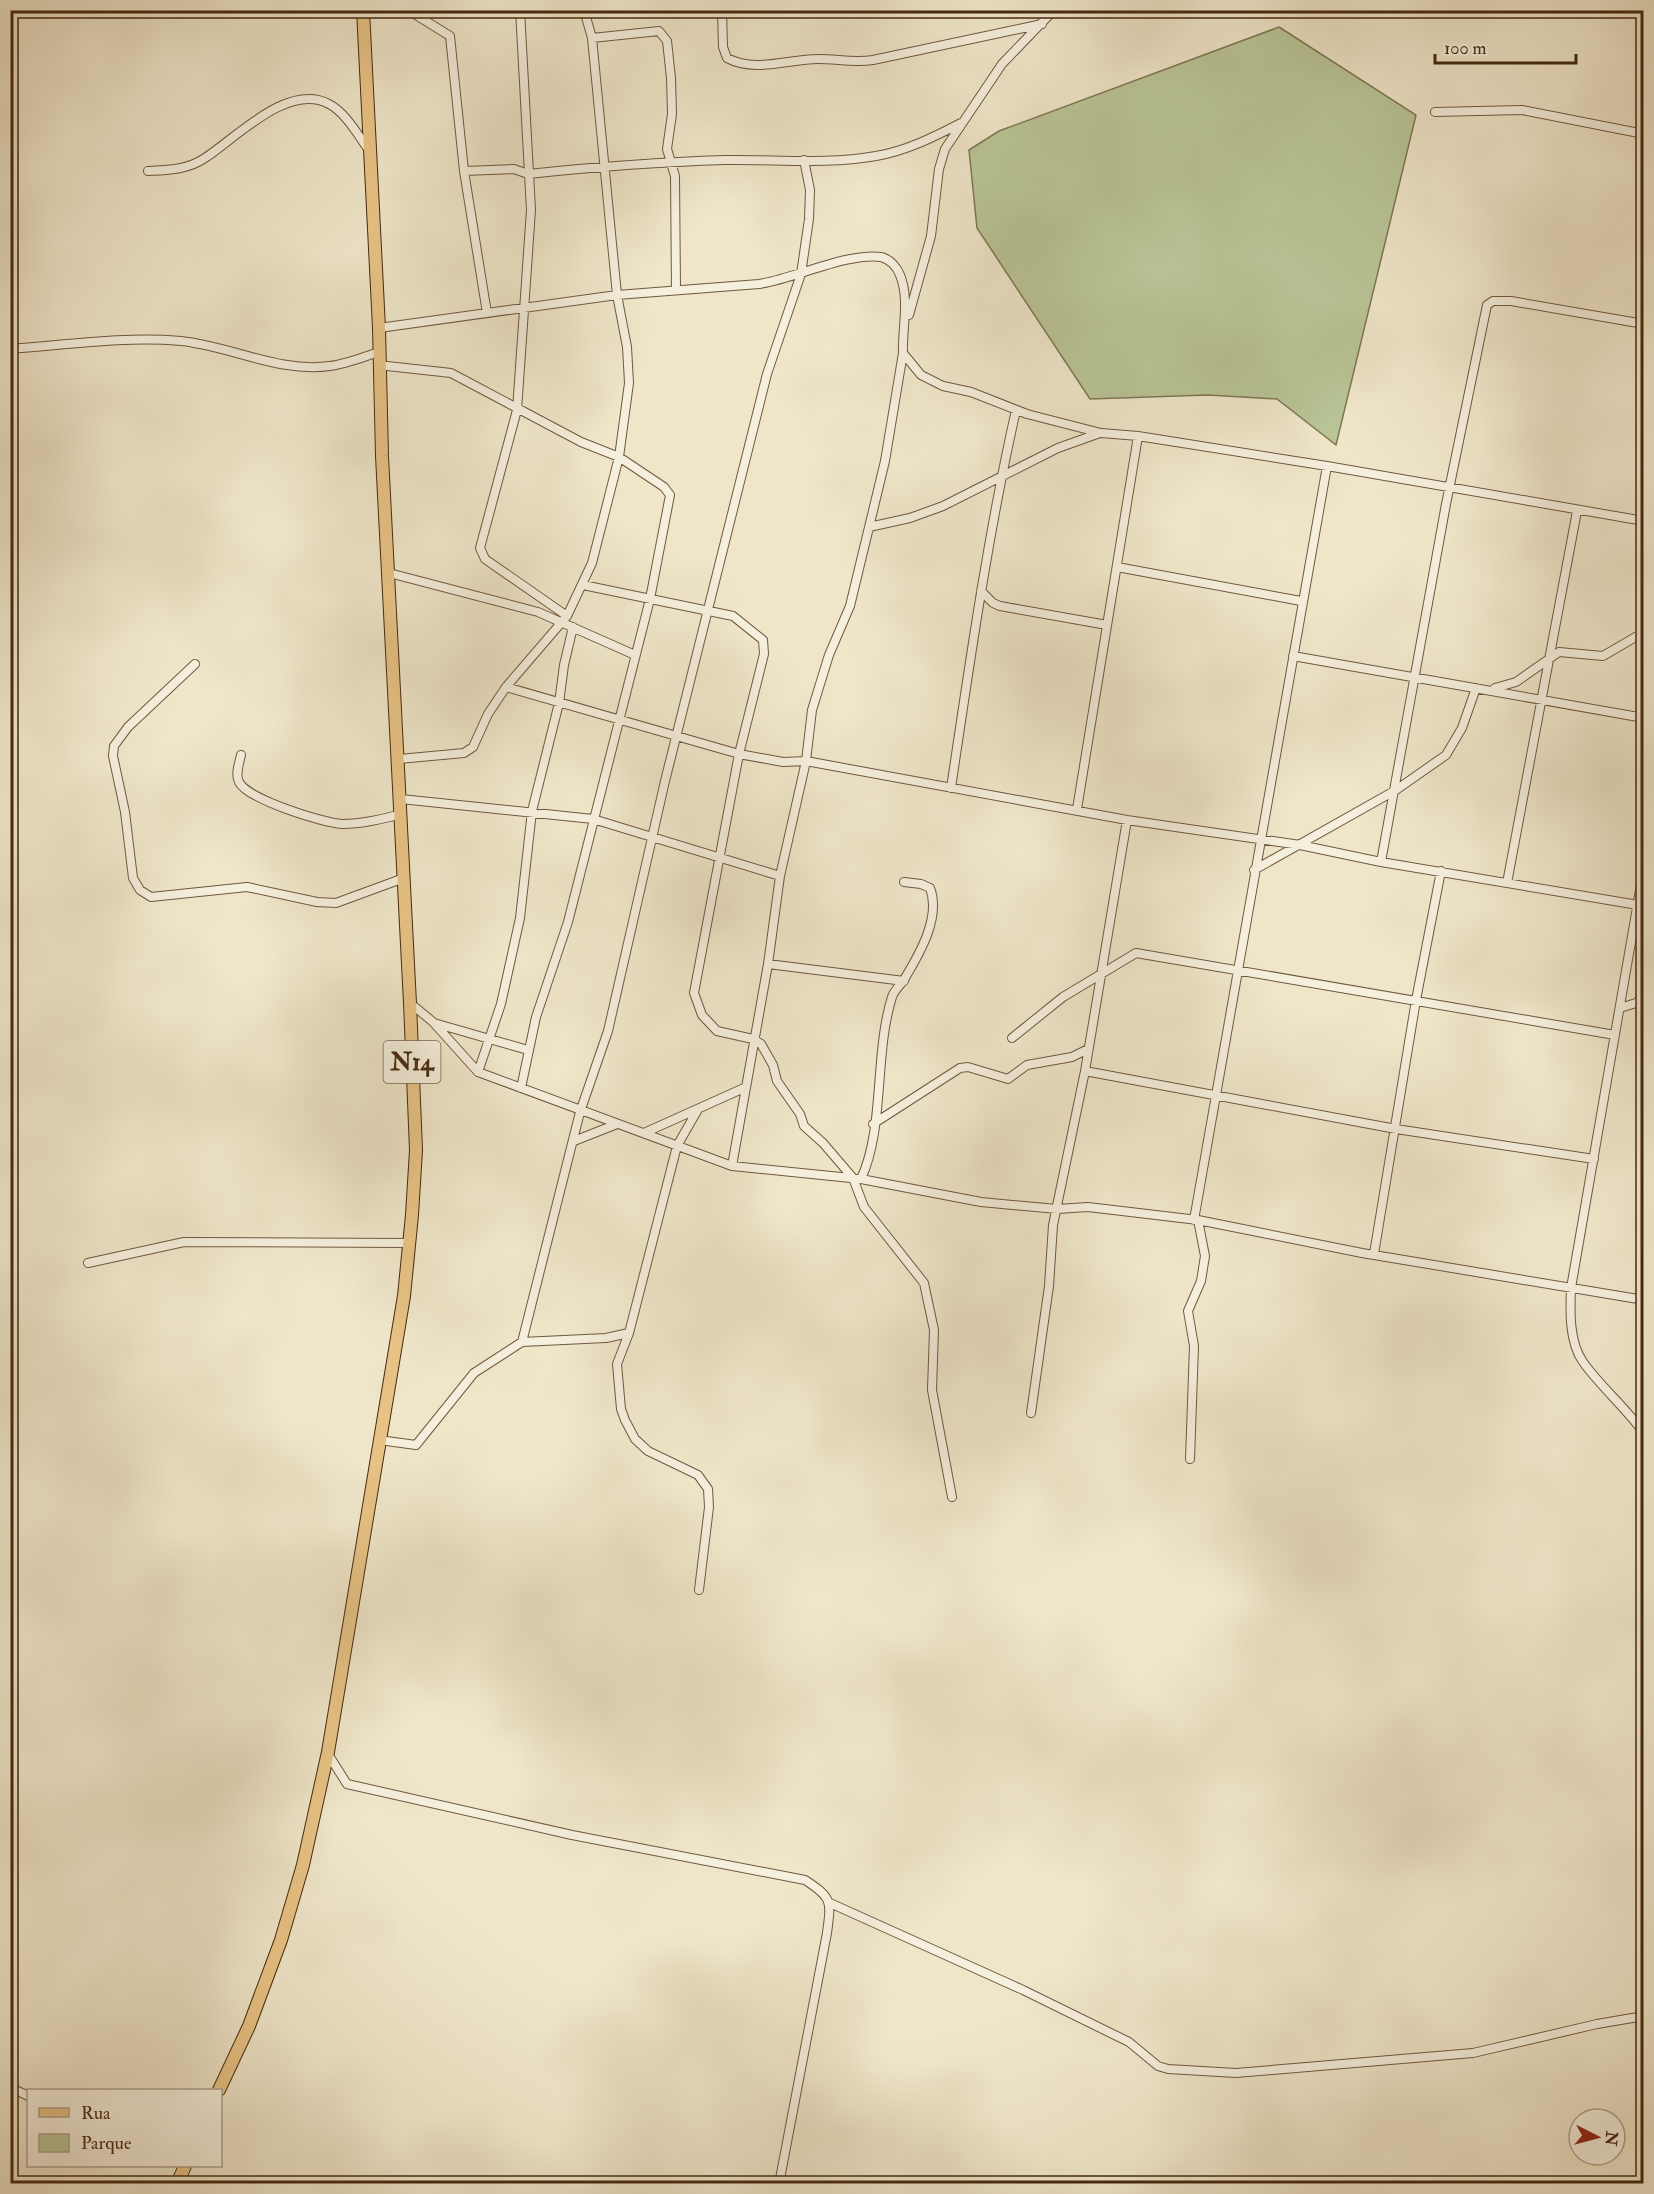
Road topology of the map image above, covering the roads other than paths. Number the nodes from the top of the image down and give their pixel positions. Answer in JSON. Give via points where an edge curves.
{"nodes":[{"id":1,"x":363,"y":10,"type":"edge"},
{"id":2,"x":408,"y":10,"type":"edge"},
{"id":3,"x":520,"y":10,"type":"edge"},
{"id":4,"x":584,"y":10,"type":"edge"},
{"id":5,"x":722,"y":10,"type":"edge"},
{"id":6,"x":1054,"y":10,"type":"edge"},
{"id":7,"x":1042,"y":24,"type":"junction"},
{"id":8,"x":591,"y":38,"type":"junction"},
{"id":9,"x":1435,"y":112,"type":"dead end"},
{"id":10,"x":961,"y":123,"type":"junction"},
{"id":11,"x":1644,"y":134,"type":"edge"},
{"id":12,"x":368,"y":149,"type":"junction"},
{"id":13,"x":804,"y":160,"type":"junction"},
{"id":14,"x":672,"y":162,"type":"junction"},
{"id":15,"x":603,"y":166,"type":"junction"},
{"id":16,"x":148,"y":171,"type":"dead end"},
{"id":17,"x":464,"y":171,"type":"junction"},
{"id":18,"x":528,"y":174,"type":"junction"},
{"id":19,"x":801,"y":274,"type":"junction"},
{"id":20,"x":676,"y":290,"type":"junction"},
{"id":21,"x":617,"y":295,"type":"junction"},
{"id":22,"x":523,"y":309,"type":"junction"},
{"id":23,"x":487,"y":313,"type":"junction"},
{"id":24,"x":1644,"y":324,"type":"edge"},
{"id":25,"x":906,"y":325,"type":"junction"},
{"id":26,"x":379,"y":328,"type":"junction"},
{"id":27,"x":10,"y":349,"type":"edge"},
{"id":28,"x":379,"y":352,"type":"junction"},
{"id":29,"x":903,"y":353,"type":"junction"},
{"id":30,"x":378,"y":365,"type":"junction"},
{"id":31,"x":517,"y":410,"type":"junction"},
{"id":32,"x":1016,"y":410,"type":"junction"},
{"id":33,"x":1101,"y":433,"type":"junction"},
{"id":34,"x":1138,"y":436,"type":"junction"},
{"id":35,"x":619,"y":457,"type":"junction"},
{"id":36,"x":1327,"y":466,"type":"junction"},
{"id":37,"x":1001,"y":476,"type":"junction"},
{"id":38,"x":1451,"y":489,"type":"junction"},
{"id":39,"x":1577,"y":511,"type":"junction"},
{"id":40,"x":1644,"y":521,"type":"edge"},
{"id":41,"x":869,"y":527,"type":"junction"},
{"id":42,"x":1117,"y":567,"type":"junction"},
{"id":43,"x":389,"y":573,"type":"junction"},
{"id":44,"x":583,"y":585,"type":"junction"},
{"id":45,"x":981,"y":591,"type":"junction"},
{"id":46,"x":650,"y":599,"type":"junction"},
{"id":47,"x":1301,"y":601,"type":"junction"},
{"id":48,"x":709,"y":610,"type":"junction"},
{"id":49,"x":565,"y":619,"type":"junction"},
{"id":50,"x":1107,"y":625,"type":"junction"},
{"id":51,"x":573,"y":627,"type":"junction"},
{"id":52,"x":1644,"y":632,"type":"edge"},
{"id":53,"x":635,"y":655,"type":"junction"},
{"id":54,"x":1293,"y":656,"type":"junction"},
{"id":55,"x":1550,"y":656,"type":"junction"},
{"id":56,"x":195,"y":663,"type":"dead end"},
{"id":57,"x":1417,"y":678,"type":"junction"},
{"id":58,"x":506,"y":687,"type":"junction"},
{"id":59,"x":1480,"y":688,"type":"junction"},
{"id":60,"x":1542,"y":700,"type":"junction"},
{"id":61,"x":559,"y":704,"type":"junction"},
{"id":62,"x":1644,"y":718,"type":"edge"},
{"id":63,"x":619,"y":719,"type":"junction"},
{"id":64,"x":678,"y":735,"type":"junction"},
{"id":65,"x":739,"y":754,"type":"junction"},
{"id":66,"x":241,"y":755,"type":"dead end"},
{"id":67,"x":399,"y":759,"type":"junction"},
{"id":68,"x":806,"y":761,"type":"junction"},
{"id":69,"x":951,"y":788,"type":"junction"},
{"id":70,"x":1396,"y":790,"type":"junction"},
{"id":71,"x":401,"y":799,"type":"junction"},
{"id":72,"x":1077,"y":809,"type":"junction"},
{"id":73,"x":532,"y":812,"type":"junction"},
{"id":74,"x":402,"y":814,"type":"junction"},
{"id":75,"x":593,"y":819,"type":"junction"},
{"id":76,"x":1127,"y":820,"type":"junction"},
{"id":77,"x":654,"y":836,"type":"junction"},
{"id":78,"x":1259,"y":840,"type":"junction"},
{"id":79,"x":1300,"y":845,"type":"junction"},
{"id":80,"x":718,"y":856,"type":"junction"},
{"id":81,"x":1381,"y":862,"type":"junction"},
{"id":82,"x":1644,"y":867,"type":"edge"},
{"id":83,"x":1254,"y":870,"type":"junction"},
{"id":84,"x":1442,"y":871,"type":"junction"},
{"id":85,"x":780,"y":876,"type":"junction"},
{"id":86,"x":404,"y":878,"type":"junction"},
{"id":87,"x":903,"y":882,"type":"dead end"},
{"id":88,"x":1507,"y":883,"type":"junction"},
{"id":89,"x":1640,"y":905,"type":"edge"},
{"id":90,"x":768,"y":964,"type":"junction"},
{"id":91,"x":1237,"y":970,"type":"junction"},
{"id":92,"x":1100,"y":974,"type":"junction"},
{"id":93,"x":904,"y":981,"type":"junction"},
{"id":94,"x":1644,"y":998,"type":"edge"},
{"id":95,"x":1416,"y":1000,"type":"junction"},
{"id":96,"x":410,"y":1003,"type":"junction"},
{"id":97,"x":1620,"y":1008,"type":"junction"},
{"id":98,"x":433,"y":1022,"type":"junction"},
{"id":99,"x":1615,"y":1035,"type":"junction"},
{"id":100,"x":1012,"y":1038,"type":"dead end"},
{"id":101,"x":753,"y":1039,"type":"junction"},
{"id":102,"x":490,"y":1040,"type":"junction"},
{"id":103,"x":1088,"y":1049,"type":"junction"},
{"id":104,"x":528,"y":1050,"type":"junction"},
{"id":105,"x":1084,"y":1071,"type":"junction"},
{"id":106,"x":478,"y":1072,"type":"junction"},
{"id":107,"x":521,"y":1088,"type":"junction"},
{"id":108,"x":744,"y":1088,"type":"junction"},
{"id":109,"x":1214,"y":1095,"type":"junction"},
{"id":110,"x":697,"y":1111,"type":"junction"},
{"id":111,"x":580,"y":1112,"type":"junction"},
{"id":112,"x":617,"y":1124,"type":"junction"},
{"id":113,"x":873,"y":1124,"type":"junction"},
{"id":114,"x":1396,"y":1129,"type":"junction"},
{"id":115,"x":644,"y":1133,"type":"junction"},
{"id":116,"x":574,"y":1141,"type":"junction"},
{"id":117,"x":677,"y":1146,"type":"junction"},
{"id":118,"x":1594,"y":1159,"type":"junction"},
{"id":119,"x":732,"y":1166,"type":"junction"},
{"id":120,"x":857,"y":1178,"type":"junction"},
{"id":121,"x":1057,"y":1209,"type":"junction"},
{"id":122,"x":1196,"y":1220,"type":"junction"},
{"id":123,"x":410,"y":1243,"type":"junction"},
{"id":124,"x":1374,"y":1254,"type":"junction"},
{"id":125,"x":88,"y":1263,"type":"dead end"},
{"id":126,"x":1571,"y":1288,"type":"junction"},
{"id":127,"x":1644,"y":1300,"type":"edge"},
{"id":128,"x":629,"y":1333,"type":"junction"},
{"id":129,"x":522,"y":1342,"type":"junction"},
{"id":130,"x":1031,"y":1413,"type":"dead end"},
{"id":131,"x":1644,"y":1433,"type":"edge"},
{"id":132,"x":379,"y":1440,"type":"junction"},
{"id":133,"x":1190,"y":1459,"type":"dead end"},
{"id":134,"x":952,"y":1497,"type":"dead end"},
{"id":135,"x":699,"y":1590,"type":"dead end"},
{"id":136,"x":327,"y":1752,"type":"junction"},
{"id":137,"x":830,"y":1903,"type":"junction"},
{"id":138,"x":1644,"y":2016,"type":"edge"},
{"id":139,"x":10,"y":2087,"type":"edge"},
{"id":140,"x":220,"y":2089,"type":"edge"},
{"id":141,"x":27,"y":2096,"type":"edge"},
{"id":142,"x":185,"y":2167,"type":"edge"},
{"id":143,"x":177,"y":2184,"type":"edge"},
{"id":144,"x":779,"y":2184,"type":"edge"}],
"edges":[{"from":1,"to":12,"type":"main road","number":"N14"},
{"from":2,"to":17,"type":"street","via":[[450,36]]},
{"from":3,"to":18,"type":"street"},
{"from":4,"to":8,"type":"street"},
{"from":5,"to":7,"type":"street","via":[[727,58],[753,66],[818,59],[853,63]]},
{"from":6,"to":7,"type":"street"},
{"from":7,"to":10,"type":"street","via":[[1002,64]]},
{"from":8,"to":14,"type":"street","via":[[659,31],[664,34],[671,78],[672,114],[667,149]]},
{"from":8,"to":15,"type":"street"},
{"from":9,"to":11,"type":"street","via":[[1522,110]]},
{"from":10,"to":13,"type":"street","via":[[930,140],[878,156]]},
{"from":10,"to":25,"type":"street","via":[[945,149],[939,169],[931,236]]},
{"from":12,"to":16,"type":"street","via":[[330,104],[312,99],[271,110],[182,169]]},
{"from":12,"to":26,"type":"main road","number":"N14"},
{"from":13,"to":14,"type":"street"},
{"from":13,"to":19,"type":"street","via":[[810,190]]},
{"from":14,"to":15,"type":"street"},
{"from":14,"to":20,"type":"street"},
{"from":15,"to":18,"type":"street"},
{"from":15,"to":21,"type":"street"},
{"from":17,"to":18,"type":"street","via":[[514,169]]},
{"from":17,"to":23,"type":"street"},
{"from":18,"to":22,"type":"street","via":[[531,210]]},
{"from":19,"to":20,"type":"street","via":[[759,284]]},
{"from":19,"to":25,"type":"street","via":[[864,258],[891,261],[900,276]]},
{"from":19,"to":48,"type":"street","via":[[767,374]]},
{"from":20,"to":21,"type":"street"},
{"from":21,"to":22,"type":"street"},
{"from":21,"to":35,"type":"street","via":[[630,383]]},
{"from":22,"to":23,"type":"street"},
{"from":22,"to":31,"type":"street"},
{"from":23,"to":26,"type":"street"},
{"from":24,"to":38,"type":"street","via":[[1511,302],[1488,303]]},
{"from":25,"to":29,"type":"street"},
{"from":26,"to":28,"type":"main road","number":"N14"},
{"from":27,"to":28,"type":"street","via":[[130,340],[180,341],[273,364],[310,367],[331,366]]},
{"from":28,"to":30,"type":"main road","number":"N14"},
{"from":29,"to":32,"type":"street","via":[[921,375]]},
{"from":29,"to":41,"type":"street","via":[[885,461]]},
{"from":30,"to":31,"type":"street","via":[[451,373]]},
{"from":30,"to":43,"type":"main road","number":"N14"},
{"from":31,"to":35,"type":"street"},
{"from":31,"to":49,"type":"street","via":[[480,548],[486,559]]},
{"from":32,"to":33,"type":"street"},
{"from":32,"to":37,"type":"street"},
{"from":33,"to":34,"type":"street"},
{"from":33,"to":37,"type":"street","via":[[1058,448]]},
{"from":34,"to":36,"type":"street"},
{"from":34,"to":42,"type":"street"},
{"from":35,"to":44,"type":"street"},
{"from":35,"to":46,"type":"street","via":[[670,495]]},
{"from":36,"to":38,"type":"street"},
{"from":36,"to":47,"type":"street"},
{"from":37,"to":41,"type":"street","via":[[943,506]]},
{"from":37,"to":45,"type":"street"},
{"from":38,"to":39,"type":"street"},
{"from":38,"to":57,"type":"street"},
{"from":39,"to":40,"type":"street"},
{"from":39,"to":55,"type":"street"},
{"from":41,"to":68,"type":"street","via":[[850,606],[812,710]]},
{"from":42,"to":47,"type":"street"},
{"from":42,"to":50,"type":"street"},
{"from":43,"to":49,"type":"street"},
{"from":43,"to":67,"type":"main road","number":"N14"},
{"from":44,"to":46,"type":"street"},
{"from":44,"to":49,"type":"street"},
{"from":45,"to":50,"type":"street","via":[[1000,606]]},
{"from":45,"to":69,"type":"street"},
{"from":46,"to":48,"type":"street"},
{"from":46,"to":53,"type":"street"},
{"from":47,"to":54,"type":"street"},
{"from":48,"to":64,"type":"street"},
{"from":48,"to":65,"type":"street","via":[[732,616],[763,640],[764,654]]},
{"from":49,"to":51,"type":"street"},
{"from":49,"to":58,"type":"street"},
{"from":50,"to":72,"type":"street"},
{"from":51,"to":53,"type":"street"},
{"from":51,"to":61,"type":"street"},
{"from":52,"to":55,"type":"street","via":[[1603,656],[1559,652]]},
{"from":53,"to":63,"type":"street"},
{"from":54,"to":57,"type":"street"},
{"from":54,"to":78,"type":"street"},
{"from":55,"to":59,"type":"street","via":[[1516,682],[1502,688]]},
{"from":55,"to":60,"type":"street"},
{"from":56,"to":86,"type":"street","via":[[128,727],[114,746],[133,878],[140,890],[151,897],[247,887],[336,903]]},
{"from":57,"to":59,"type":"street"},
{"from":57,"to":70,"type":"street"},
{"from":58,"to":61,"type":"street"},
{"from":58,"to":67,"type":"street","via":[[473,747],[464,753]]},
{"from":59,"to":60,"type":"street"},
{"from":59,"to":70,"type":"street","via":[[1446,755]]},
{"from":60,"to":62,"type":"street"},
{"from":60,"to":88,"type":"street"},
{"from":61,"to":63,"type":"street"},
{"from":61,"to":73,"type":"street"},
{"from":63,"to":64,"type":"street"},
{"from":63,"to":75,"type":"street"},
{"from":64,"to":65,"type":"street"},
{"from":64,"to":77,"type":"street"},
{"from":65,"to":68,"type":"street","via":[[783,762]]},
{"from":65,"to":80,"type":"street"},
{"from":66,"to":74,"type":"street","via":[[237,775],[240,785],[305,816],[340,824]]},
{"from":67,"to":71,"type":"main road","number":"N14"},
{"from":68,"to":69,"type":"street"},
{"from":68,"to":85,"type":"street"},
{"from":69,"to":72,"type":"street"},
{"from":70,"to":79,"type":"street"},
{"from":70,"to":81,"type":"street"},
{"from":71,"to":73,"type":"street"},
{"from":71,"to":74,"type":"main road","number":"N14"},
{"from":72,"to":76,"type":"street"},
{"from":73,"to":75,"type":"street"},
{"from":73,"to":102,"type":"street","via":[[520,918]]},
{"from":74,"to":86,"type":"main road","number":"N14"},
{"from":75,"to":77,"type":"street"},
{"from":75,"to":104,"type":"street","via":[[568,922]]},
{"from":76,"to":78,"type":"street"},
{"from":76,"to":92,"type":"street"},
{"from":77,"to":80,"type":"street"},
{"from":77,"to":111,"type":"street","via":[[608,1031]]},
{"from":78,"to":79,"type":"street"},
{"from":78,"to":83,"type":"street"},
{"from":79,"to":81,"type":"street"},
{"from":79,"to":83,"type":"street"},
{"from":80,"to":85,"type":"street"},
{"from":80,"to":101,"type":"street","via":[[694,993],[702,1015],[717,1031]]},
{"from":81,"to":84,"type":"street"},
{"from":82,"to":89,"type":"street"},
{"from":83,"to":91,"type":"street"},
{"from":84,"to":88,"type":"street"},
{"from":84,"to":95,"type":"street"},
{"from":85,"to":90,"type":"street"},
{"from":86,"to":96,"type":"main road","number":"N14"},
{"from":87,"to":93,"type":"street","via":[[930,888],[934,900],[932,919]]},
{"from":88,"to":89,"type":"street"},
{"from":89,"to":97,"type":"street"},
{"from":90,"to":93,"type":"street"},
{"from":90,"to":101,"type":"street"},
{"from":91,"to":92,"type":"street","via":[[1136,953]]},
{"from":91,"to":95,"type":"street"},
{"from":91,"to":109,"type":"street"},
{"from":92,"to":100,"type":"street"},
{"from":92,"to":103,"type":"street"},
{"from":93,"to":113,"type":"street","via":[[893,994],[884,1026]]},
{"from":94,"to":97,"type":"street"},
{"from":95,"to":99,"type":"street"},
{"from":95,"to":114,"type":"street"},
{"from":96,"to":98,"type":"street"},
{"from":96,"to":123,"type":"main road","number":"N14","via":[[416,1150]]},
{"from":97,"to":99,"type":"street"},
{"from":98,"to":102,"type":"street"},
{"from":98,"to":106,"type":"street"},
{"from":99,"to":118,"type":"street"},
{"from":101,"to":108,"type":"street"},
{"from":101,"to":120,"type":"street","via":[[761,1044],[777,1081],[804,1126]]},
{"from":102,"to":104,"type":"street"},
{"from":102,"to":106,"type":"street"},
{"from":103,"to":105,"type":"street"},
{"from":103,"to":113,"type":"street","via":[[1072,1057],[1026,1065],[1008,1079],[960,1068]]},
{"from":104,"to":107,"type":"street"},
{"from":105,"to":109,"type":"street"},
{"from":105,"to":121,"type":"street"},
{"from":106,"to":107,"type":"street"},
{"from":107,"to":111,"type":"street"},
{"from":108,"to":110,"type":"street"},
{"from":108,"to":119,"type":"street"},
{"from":109,"to":114,"type":"street"},
{"from":109,"to":122,"type":"street"},
{"from":110,"to":115,"type":"street"},
{"from":110,"to":117,"type":"street"},
{"from":111,"to":112,"type":"street"},
{"from":111,"to":116,"type":"street"},
{"from":112,"to":115,"type":"street"},
{"from":112,"to":116,"type":"street"},
{"from":113,"to":120,"type":"street","via":[[866,1167]]},
{"from":114,"to":118,"type":"street"},
{"from":114,"to":124,"type":"street"},
{"from":115,"to":117,"type":"street"},
{"from":116,"to":129,"type":"street"},
{"from":117,"to":119,"type":"street"},
{"from":117,"to":128,"type":"street"},
{"from":118,"to":126,"type":"street"},
{"from":119,"to":120,"type":"street"},
{"from":120,"to":121,"type":"street","via":[[950,1198]]},
{"from":120,"to":134,"type":"street","via":[[864,1207],[924,1283],[934,1329],[932,1390]]},
{"from":121,"to":122,"type":"street","via":[[1088,1208]]},
{"from":121,"to":130,"type":"street"},
{"from":122,"to":124,"type":"street"},
{"from":122,"to":133,"type":"street","via":[[1205,1256],[1201,1281],[1188,1311],[1194,1346]]},
{"from":123,"to":125,"type":"street","via":[[184,1242]]},
{"from":123,"to":132,"type":"main road","number":"N14"},
{"from":124,"to":126,"type":"street"},
{"from":126,"to":127,"type":"street"},
{"from":126,"to":131,"type":"street","via":[[1572,1325],[1582,1360]]},
{"from":128,"to":129,"type":"street","via":[[606,1338]]},
{"from":128,"to":135,"type":"street","via":[[617,1364],[625,1420],[635,1439],[648,1451],[698,1475],[708,1490]]},
{"from":129,"to":132,"type":"street","via":[[474,1373],[416,1445]]},
{"from":132,"to":136,"type":"main road","number":"N14"},
{"from":136,"to":137,"type":"street","via":[[347,1784],[572,1835],[805,1880],[824,1892]]},
{"from":136,"to":140,"type":"main road","number":"N14","via":[[303,1865],[281,1940],[249,2026]]},
{"from":137,"to":138,"type":"street","via":[[1129,2042],[1158,2066],[1168,2069],[1236,2073],[1473,2053]]},
{"from":137,"to":144,"type":"street"},
{"from":139,"to":141,"type":"street"},
{"from":142,"to":143,"type":"main road"}]}
